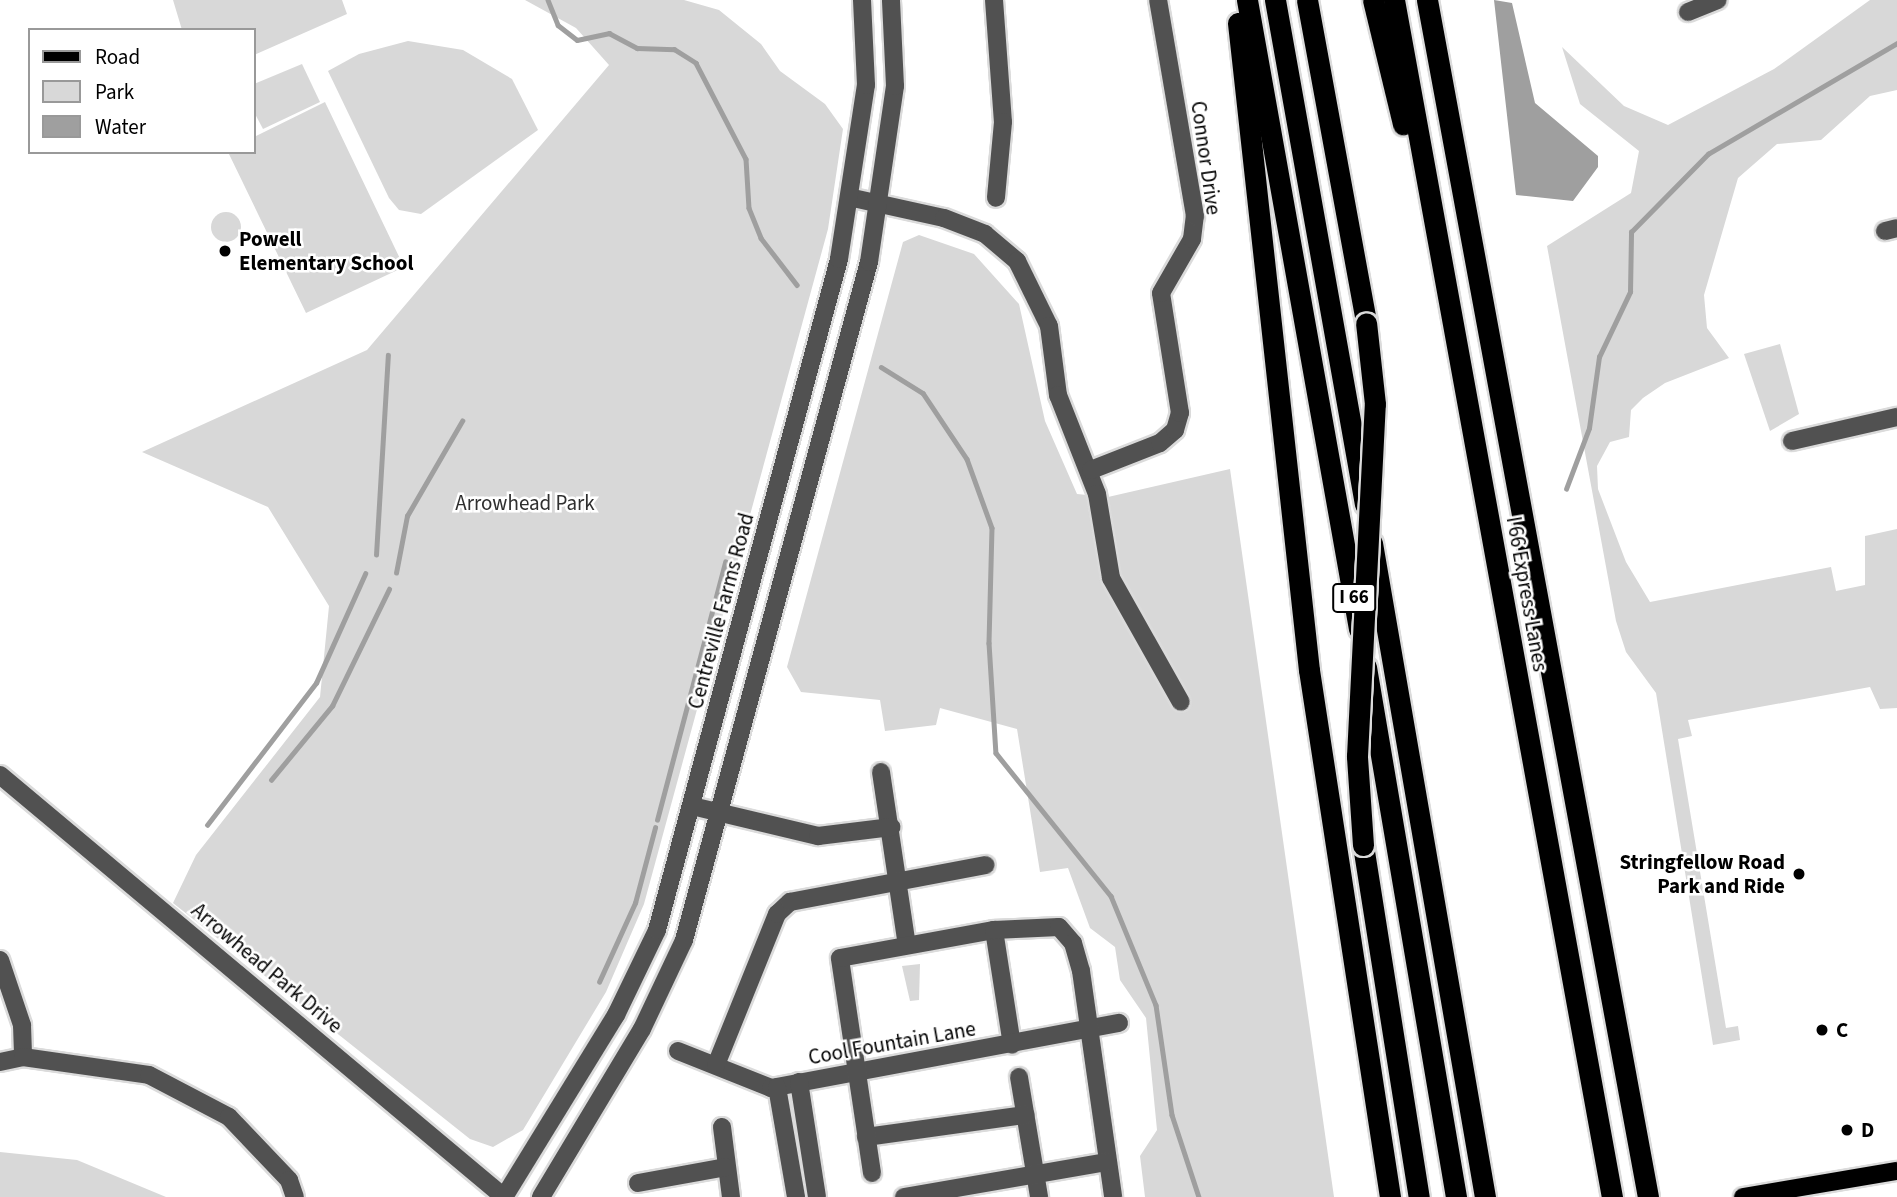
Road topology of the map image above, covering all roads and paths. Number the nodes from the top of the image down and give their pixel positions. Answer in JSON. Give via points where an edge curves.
{"nodes":[{"id":1,"x":862,"y":0,"type":"edge"},
{"id":2,"x":891,"y":0,"type":"edge"},
{"id":3,"x":994,"y":0,"type":"edge"},
{"id":4,"x":1158,"y":0,"type":"edge"},
{"id":5,"x":1236,"y":0,"type":"edge"},
{"id":6,"x":1247,"y":0,"type":"edge"},
{"id":7,"x":1275,"y":0,"type":"edge"},
{"id":8,"x":1307,"y":0,"type":"edge"},
{"id":9,"x":1373,"y":0,"type":"edge"},
{"id":10,"x":1394,"y":0,"type":"edge"},
{"id":11,"x":1427,"y":0,"type":"edge"},
{"id":12,"x":1718,"y":0,"type":"edge"},
{"id":13,"x":1688,"y":12,"type":"dead end"},
{"id":14,"x":853,"y":198,"type":"junction"},
{"id":15,"x":996,"y":198,"type":"dead end"},
{"id":16,"x":881,"y":204,"type":"junction"},
{"id":17,"x":1456,"y":340,"type":"junction"},
{"id":18,"x":1897,"y":416,"type":"edge"},
{"id":19,"x":1792,"y":441,"type":"dead end"},
{"id":20,"x":1091,"y":470,"type":"junction"},
{"id":21,"x":1181,"y":702,"type":"dead end"},
{"id":22,"x":881,"y":772,"type":"dead end"},
{"id":23,"x":0,"y":775,"type":"edge"},
{"id":24,"x":692,"y":806,"type":"junction"},
{"id":25,"x":721,"y":815,"type":"junction"},
{"id":26,"x":891,"y":827,"type":"junction"},
{"id":27,"x":986,"y":865,"type":"dead end"},
{"id":28,"x":899,"y":883,"type":"junction"},
{"id":29,"x":994,"y":930,"type":"junction"},
{"id":30,"x":907,"y":945,"type":"junction"},
{"id":31,"x":0,"y":960,"type":"edge"},
{"id":32,"x":1119,"y":1023,"type":"dead end"},
{"id":33,"x":1089,"y":1027,"type":"junction"},
{"id":34,"x":1012,"y":1045,"type":"junction"},
{"id":35,"x":678,"y":1051,"type":"dead end"},
{"id":36,"x":23,"y":1057,"type":"junction"},
{"id":37,"x":0,"y":1062,"type":"edge"},
{"id":38,"x":716,"y":1065,"type":"junction"},
{"id":39,"x":856,"y":1072,"type":"junction"},
{"id":40,"x":1019,"y":1077,"type":"dead end"},
{"id":41,"x":799,"y":1083,"type":"junction"},
{"id":42,"x":777,"y":1087,"type":"junction"},
{"id":43,"x":1025,"y":1115,"type":"junction"},
{"id":44,"x":722,"y":1127,"type":"dead end"},
{"id":45,"x":866,"y":1137,"type":"junction"},
{"id":46,"x":1107,"y":1162,"type":"junction"},
{"id":47,"x":726,"y":1167,"type":"junction"},
{"id":48,"x":1897,"y":1171,"type":"edge"},
{"id":49,"x":872,"y":1173,"type":"dead end"},
{"id":50,"x":1036,"y":1178,"type":"junction"},
{"id":51,"x":638,"y":1183,"type":"dead end"},
{"id":52,"x":1647,"y":1191,"type":"edge"},
{"id":53,"x":1612,"y":1194,"type":"edge"},
{"id":54,"x":295,"y":1197,"type":"edge"},
{"id":55,"x":504,"y":1197,"type":"edge"},
{"id":56,"x":541,"y":1197,"type":"edge"},
{"id":57,"x":731,"y":1197,"type":"edge"},
{"id":58,"x":796,"y":1197,"type":"edge"},
{"id":59,"x":817,"y":1197,"type":"edge"},
{"id":60,"x":904,"y":1197,"type":"edge"},
{"id":61,"x":1039,"y":1197,"type":"edge"},
{"id":62,"x":1113,"y":1197,"type":"edge"},
{"id":63,"x":1390,"y":1197,"type":"edge"},
{"id":64,"x":1419,"y":1197,"type":"edge"},
{"id":65,"x":1456,"y":1197,"type":"edge"},
{"id":66,"x":1485,"y":1197,"type":"edge"},
{"id":67,"x":1743,"y":1197,"type":"edge"}],
"edges":[{"from":1,"to":14,"type":"street","name":"Centreville Farms Road","via":[[866,85]]},
{"from":2,"to":16,"type":"street","via":[[895,86]]},
{"from":3,"to":15,"type":"street","via":[[1003,122]]},
{"from":4,"to":20,"type":"street","name":"Connor Drive","via":[[1195,216],[1192,239],[1161,293],[1180,412],[1175,430],[1160,443]]},
{"from":5,"to":63,"type":"highway","via":[[1309,670]]},
{"from":6,"to":65,"type":"highway","number":"I 66"},
{"from":7,"to":66,"type":"highway"},
{"from":8,"to":64,"type":"highway","bridge":true,"via":[[1366,323],[1375,404],[1357,755],[1363,845]]},
{"from":9,"to":17,"type":"highway"},
{"from":10,"to":17,"type":"highway","name":"I 66 Express Lanes"},
{"from":11,"to":52,"type":"highway"},
{"from":12,"to":13,"type":"street"},
{"from":14,"to":16,"type":"street"},
{"from":14,"to":24,"type":"street","name":"Centreville Farms Road"},
{"from":16,"to":20,"type":"street","via":[[985,234],[1017,261],[1049,326],[1058,395]]},
{"from":16,"to":25,"type":"street"},
{"from":17,"to":53,"type":"highway","name":"I 66 Express Lanes"},
{"from":18,"to":19,"type":"street"},
{"from":20,"to":21,"type":"street","via":[[1111,578]]},
{"from":22,"to":26,"type":"street"},
{"from":23,"to":55,"type":"street","name":"Arrowhead Park Drive"},
{"from":24,"to":25,"type":"street"},
{"from":24,"to":55,"type":"street","name":"Centreville Farms Road","via":[[657,930],[617,1016]]},
{"from":25,"to":26,"type":"street","via":[[818,836]]},
{"from":25,"to":56,"type":"street","via":[[684,940],[642,1029]]},
{"from":26,"to":28,"type":"street"},
{"from":27,"to":28,"type":"street"},
{"from":28,"to":30,"type":"street"},
{"from":28,"to":38,"type":"street","via":[[790,902],[777,914]]},
{"from":29,"to":30,"type":"street"},
{"from":29,"to":33,"type":"street","via":[[1059,927],[1073,943]]},
{"from":29,"to":34,"type":"street"},
{"from":30,"to":39,"type":"street","via":[[840,958]]},
{"from":31,"to":36,"type":"street","via":[[22,1025]]},
{"from":32,"to":33,"type":"street","name":"Cool Fountain Lane"},
{"from":33,"to":34,"type":"street","name":"Cool Fountain Lane"},
{"from":33,"to":46,"type":"street"},
{"from":34,"to":39,"type":"street","name":"Cool Fountain Lane"},
{"from":35,"to":38,"type":"street"},
{"from":36,"to":37,"type":"street"},
{"from":36,"to":54,"type":"street","via":[[149,1075],[193,1096],[229,1117],[262,1148]]},
{"from":38,"to":42,"type":"street"},
{"from":39,"to":41,"type":"street","name":"Cool Fountain Lane"},
{"from":39,"to":45,"type":"street"},
{"from":40,"to":43,"type":"street"},
{"from":41,"to":42,"type":"street","name":"Cool Fountain Lane"},
{"from":41,"to":59,"type":"street"},
{"from":42,"to":58,"type":"street"},
{"from":43,"to":45,"type":"street"},
{"from":43,"to":50,"type":"street"},
{"from":44,"to":47,"type":"street"},
{"from":45,"to":49,"type":"street"},
{"from":46,"to":50,"type":"street"},
{"from":46,"to":62,"type":"street"},
{"from":47,"to":51,"type":"street"},
{"from":47,"to":57,"type":"street"},
{"from":48,"to":67,"type":"main road"},
{"from":50,"to":60,"type":"street"},
{"from":50,"to":61,"type":"street"}]}
